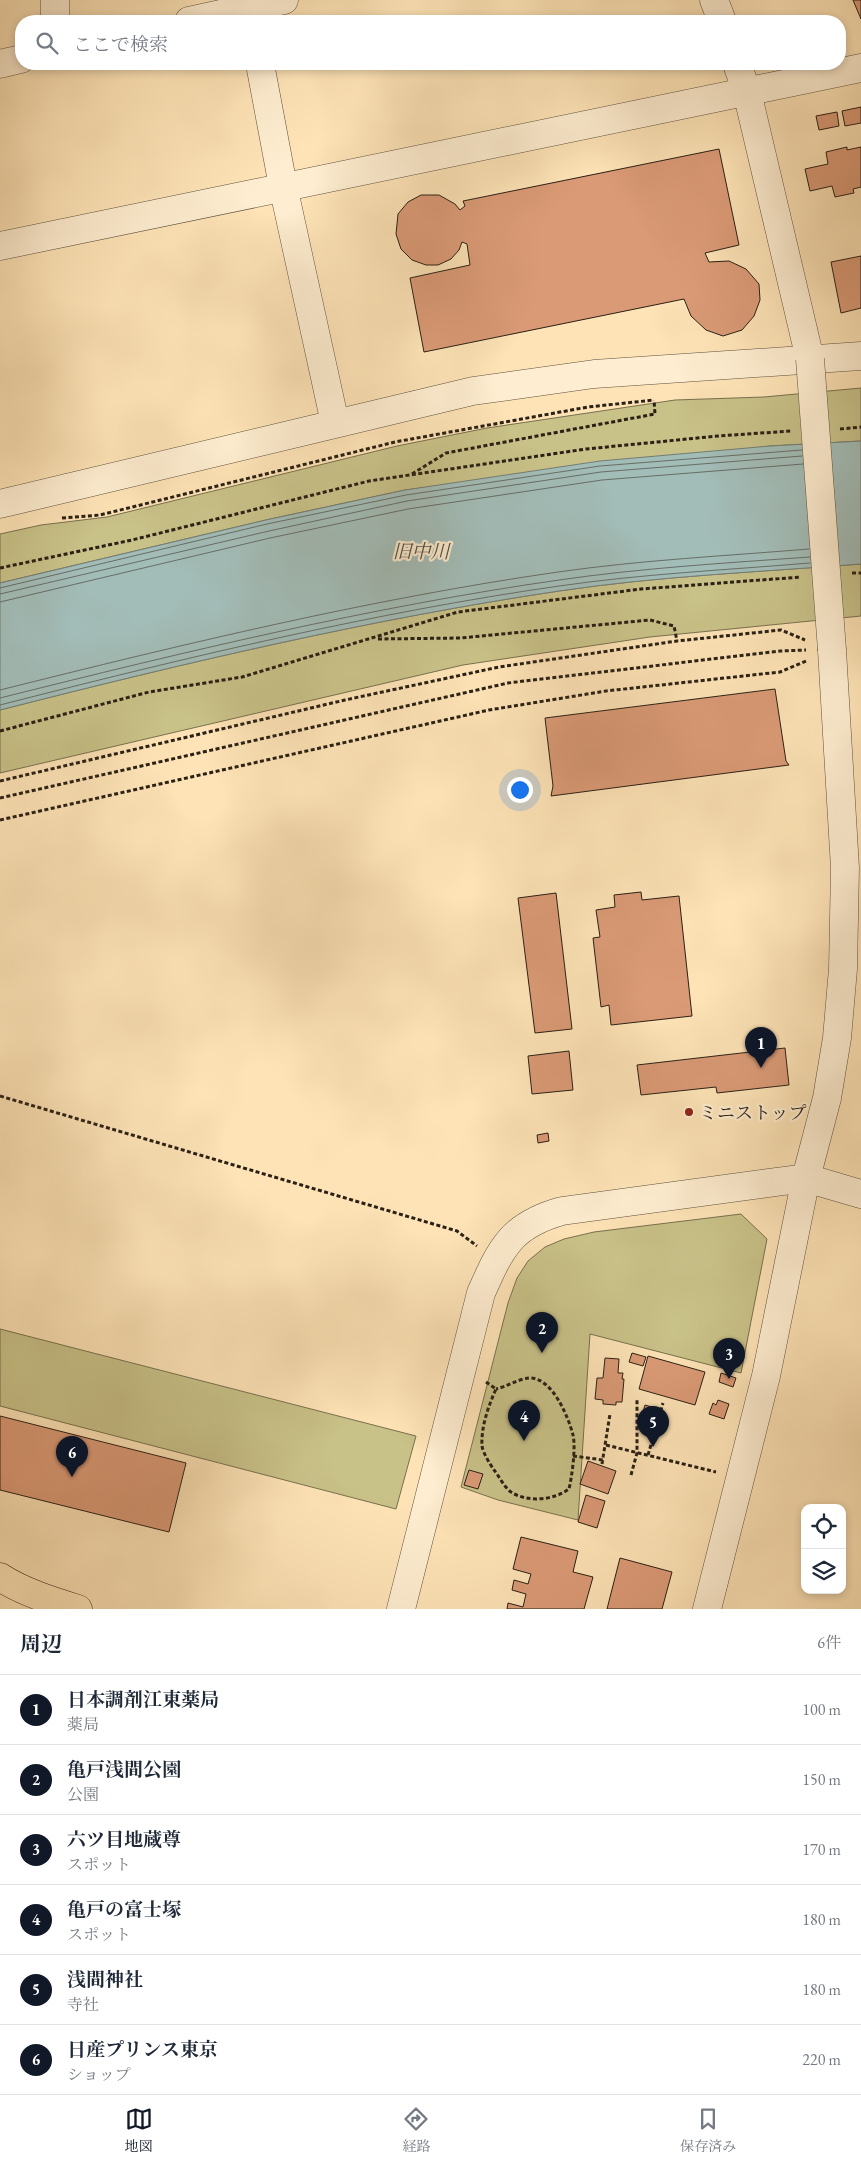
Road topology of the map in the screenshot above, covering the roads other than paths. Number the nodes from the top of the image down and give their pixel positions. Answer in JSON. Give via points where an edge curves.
{"nodes":[{"id":1,"x":55,"y":0,"type":"edge"},
{"id":2,"x":284,"y":0,"type":"edge"},
{"id":3,"x":714,"y":0,"type":"edge"},
{"id":4,"x":250,"y":10,"type":"edge"},
{"id":5,"x":55,"y":15,"type":"edge"},
{"id":6,"x":222,"y":15,"type":"edge"},
{"id":7,"x":720,"y":15,"type":"edge"},
{"id":8,"x":15,"y":60,"type":"edge"},
{"id":9,"x":0,"y":64,"type":"edge"},
{"id":10,"x":861,"y":68,"type":"edge"},
{"id":11,"x":261,"y":70,"type":"edge"},
{"id":12,"x":739,"y":70,"type":"edge"},
{"id":13,"x":747,"y":92,"type":"junction"},
{"id":14,"x":283,"y":186,"type":"junction"},
{"id":15,"x":0,"y":246,"type":"edge"},
{"id":16,"x":861,"y":356,"type":"edge"},
{"id":17,"x":810,"y":359,"type":"junction"},
{"id":18,"x":335,"y":423,"type":"junction"},
{"id":19,"x":0,"y":504,"type":"edge"},
{"id":20,"x":853,"y":867,"type":"edge"},
{"id":21,"x":806,"y":1178,"type":"junction"},
{"id":22,"x":861,"y":1194,"type":"edge"},
{"id":23,"x":0,"y":1577,"type":"edge"},
{"id":24,"x":78,"y":1609,"type":"edge"},
{"id":25,"x":401,"y":1609,"type":"edge"},
{"id":26,"x":707,"y":1609,"type":"edge"}],
"edges":[{"from":1,"to":5,"type":"street"},
{"from":2,"to":4,"type":"street"},
{"from":3,"to":7,"type":"street"},
{"from":4,"to":6,"type":"street"},
{"from":8,"to":9,"type":"street"},
{"from":10,"to":13,"type":"street"},
{"from":11,"to":14,"type":"street"},
{"from":12,"to":13,"type":"street"},
{"from":13,"to":14,"type":"street"},
{"from":13,"to":17,"type":"street"},
{"from":14,"to":15,"type":"street"},
{"from":14,"to":18,"type":"street"},
{"from":16,"to":17,"type":"street"},
{"from":17,"to":18,"type":"street","via":[[594,374],[473,391]]},
{"from":17,"to":20,"type":"street","bridge":true,"via":[[819,650]]},
{"from":18,"to":19,"type":"street"},
{"from":20,"to":21,"type":"street","via":[[837,1038],[827,1098]]},
{"from":21,"to":22,"type":"street"},
{"from":21,"to":25,"type":"street","via":[[562,1211],[538,1217],[515,1233],[496,1260],[480,1293]]},
{"from":21,"to":26,"type":"street","via":[[766,1376]]},
{"from":23,"to":24,"type":"main road"}]}
